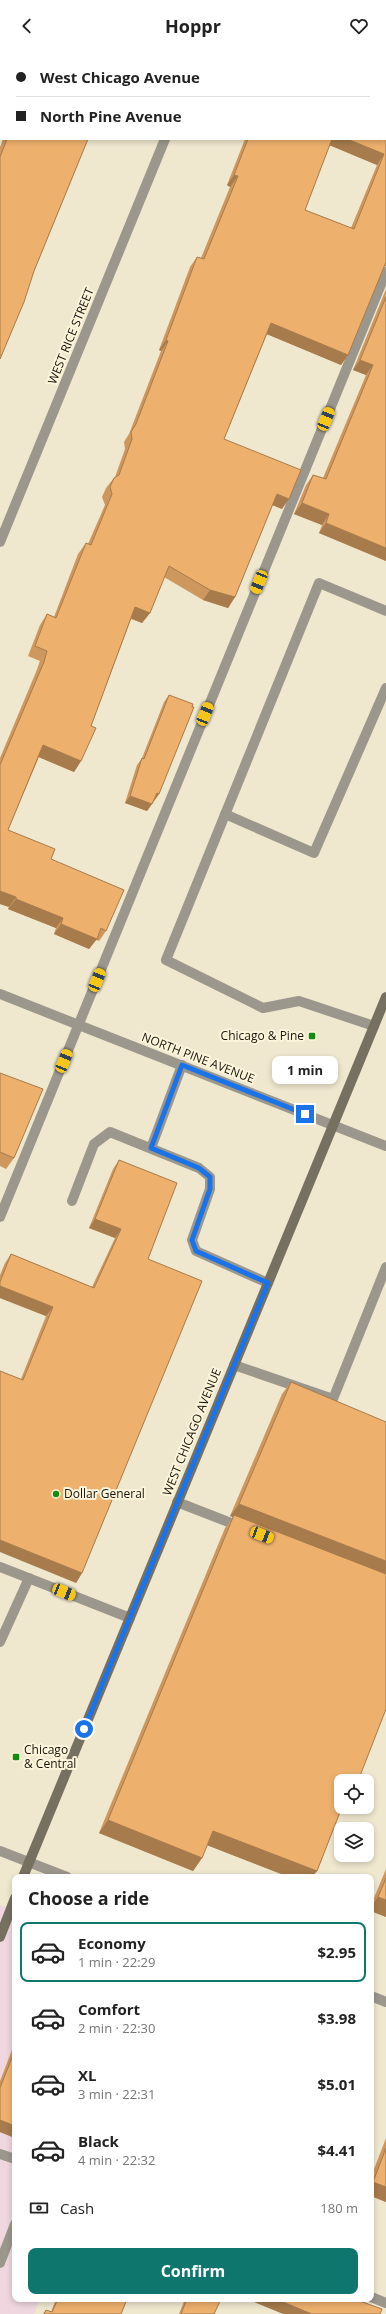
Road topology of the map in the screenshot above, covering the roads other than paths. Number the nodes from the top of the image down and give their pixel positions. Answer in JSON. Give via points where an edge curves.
{"nodes":[{"id":1,"x":165,"y":140,"type":"edge"},
{"id":2,"x":386,"y":272,"type":"edge"},
{"id":3,"x":0,"y":542,"type":"edge"},
{"id":4,"x":386,"y":611,"type":"edge"},
{"id":5,"x":386,"y":688,"type":"edge"},
{"id":6,"x":226,"y":814,"type":"junction"},
{"id":7,"x":0,"y":994,"type":"edge"},
{"id":8,"x":386,"y":997,"type":"edge"},
{"id":9,"x":78,"y":1025,"type":"junction"},
{"id":10,"x":374,"y":1026,"type":"junction"},
{"id":11,"x":182,"y":1065,"type":"junction"},
{"id":12,"x":333,"y":1125,"type":"junction"},
{"id":13,"x":386,"y":1146,"type":"edge"},
{"id":14,"x":151,"y":1148,"type":"junction"},
{"id":15,"x":72,"y":1201,"type":"dead end"},
{"id":16,"x":0,"y":1217,"type":"edge"},
{"id":17,"x":386,"y":1267,"type":"edge"},
{"id":18,"x":268,"y":1283,"type":"junction"},
{"id":19,"x":234,"y":1365,"type":"junction"},
{"id":20,"x":177,"y":1502,"type":"junction"},
{"id":21,"x":249,"y":1530,"type":"edge"},
{"id":22,"x":0,"y":1567,"type":"edge"},
{"id":23,"x":29,"y":1578,"type":"junction"},
{"id":24,"x":130,"y":1618,"type":"junction"},
{"id":25,"x":0,"y":1642,"type":"edge"},
{"id":26,"x":0,"y":1851,"type":"edge"},
{"id":27,"x":29,"y":1862,"type":"junction"},
{"id":28,"x":24,"y":1874,"type":"edge"},
{"id":29,"x":59,"y":1874,"type":"edge"},
{"id":30,"x":12,"y":1906,"type":"edge"},
{"id":31,"x":0,"y":1937,"type":"edge"},
{"id":32,"x":374,"y":1997,"type":"edge"},
{"id":33,"x":386,"y":2002,"type":"edge"},
{"id":34,"x":0,"y":2154,"type":"edge"},
{"id":35,"x":12,"y":2158,"type":"edge"},
{"id":36,"x":12,"y":2232,"type":"edge"},
{"id":37,"x":0,"y":2263,"type":"edge"},
{"id":38,"x":374,"y":2298,"type":"edge"},
{"id":39,"x":386,"y":2303,"type":"edge"}],
"edges":[{"from":1,"to":3,"type":"street","name":"WEST RICE STREET"},
{"from":2,"to":9,"type":"street"},
{"from":4,"to":6,"type":"street","via":[[319,582]]},
{"from":5,"to":6,"type":"street","via":[[314,853]]},
{"from":6,"to":10,"type":"street","via":[[166,960],[263,1008],[299,1001]]},
{"from":7,"to":9,"type":"street","name":"NORTH PINE AVENUE"},
{"from":8,"to":10,"type":"main road","name":"WEST CHICAGO AVENUE"},
{"from":9,"to":11,"type":"street","name":"NORTH PINE AVENUE"},
{"from":9,"to":16,"type":"street"},
{"from":10,"to":12,"type":"main road","name":"WEST CHICAGO AVENUE"},
{"from":11,"to":12,"type":"street","name":"NORTH PINE AVENUE"},
{"from":11,"to":14,"type":"street"},
{"from":12,"to":13,"type":"street","name":"NORTH PINE AVENUE"},
{"from":12,"to":18,"type":"main road","name":"WEST CHICAGO AVENUE"},
{"from":14,"to":15,"type":"street","via":[[110,1132],[101,1137],[94,1144]]},
{"from":14,"to":18,"type":"street","via":[[199,1168],[210,1177],[210,1189],[192,1240],[196,1251]]},
{"from":17,"to":19,"type":"street","via":[[333,1398]]},
{"from":18,"to":19,"type":"main road","name":"WEST CHICAGO AVENUE"},
{"from":19,"to":20,"type":"main road","name":"WEST CHICAGO AVENUE"},
{"from":20,"to":21,"type":"street"},
{"from":20,"to":24,"type":"main road","name":"WEST CHICAGO AVENUE"},
{"from":22,"to":23,"type":"street"},
{"from":23,"to":24,"type":"street"},
{"from":23,"to":25,"type":"street"},
{"from":24,"to":27,"type":"main road","name":"WEST CHICAGO AVENUE"},
{"from":26,"to":27,"type":"street"},
{"from":27,"to":28,"type":"main road","name":"WEST CHICAGO AVENUE"},
{"from":27,"to":29,"type":"street"},
{"from":30,"to":31,"type":"main road"},
{"from":32,"to":33,"type":"street"},
{"from":34,"to":35,"type":"street"},
{"from":36,"to":37,"type":"street"},
{"from":38,"to":39,"type":"street"}]}
